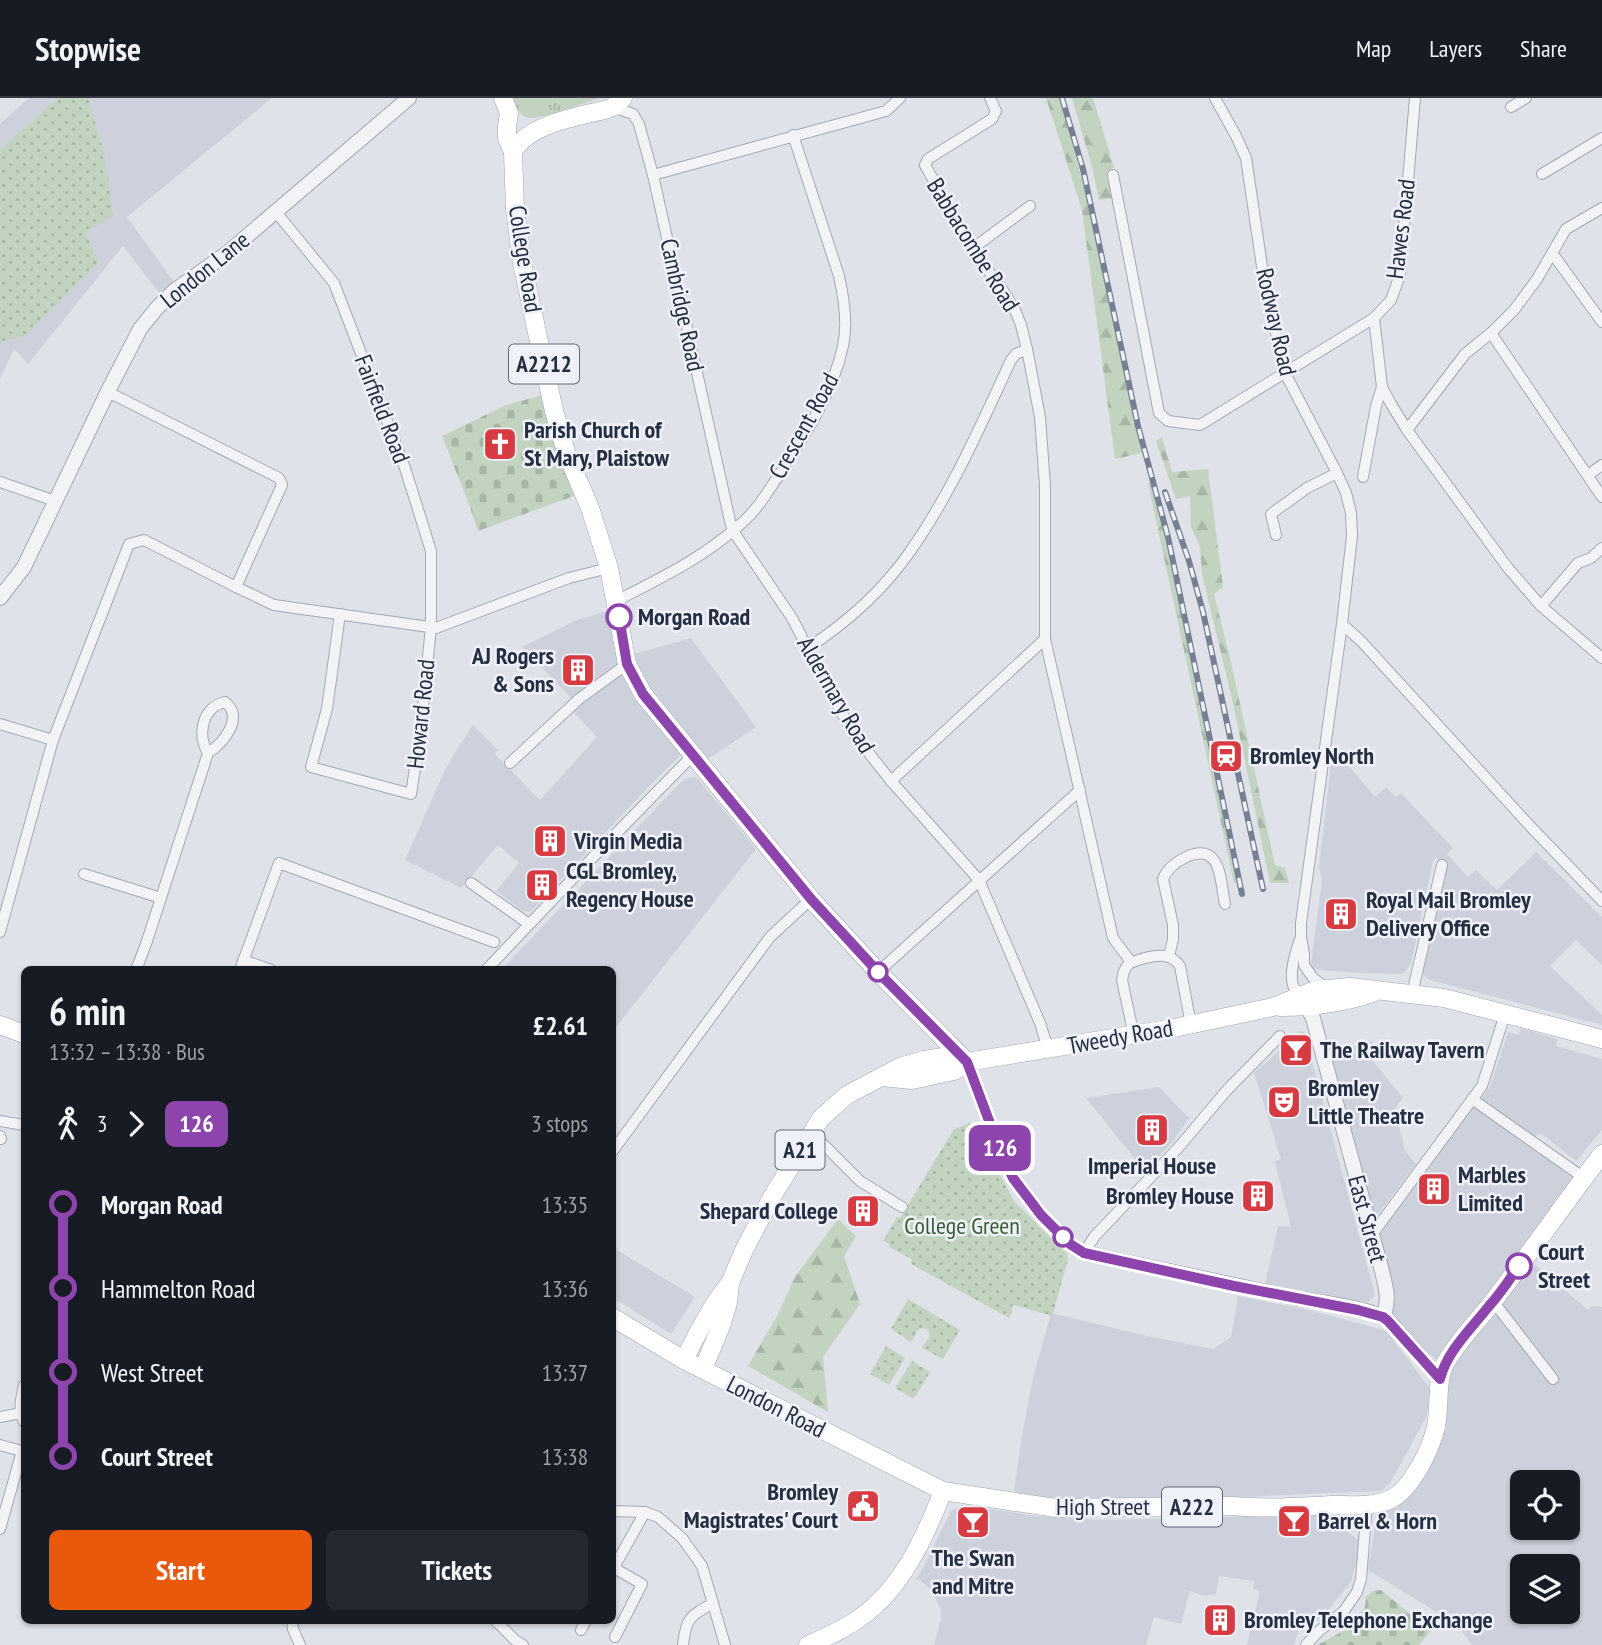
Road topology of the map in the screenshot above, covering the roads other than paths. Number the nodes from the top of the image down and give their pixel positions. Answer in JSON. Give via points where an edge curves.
{"nodes":[{"id":1,"x":409,"y":98,"type":"edge"},
{"id":2,"x":900,"y":98,"type":"edge"},
{"id":3,"x":990,"y":98,"type":"edge"},
{"id":4,"x":1215,"y":98,"type":"edge"},
{"id":5,"x":1415,"y":98,"type":"edge"},
{"id":6,"x":1526,"y":98,"type":"edge"},
{"id":7,"x":618,"y":102,"type":"edge"},
{"id":8,"x":506,"y":106,"type":"edge"},
{"id":9,"x":1511,"y":107,"type":"dead end"},
{"id":10,"x":541,"y":127,"type":"junction"},
{"id":11,"x":793,"y":135,"type":"junction"},
{"id":12,"x":1602,"y":138,"type":"edge"},
{"id":13,"x":513,"y":152,"type":"junction"},
{"id":14,"x":653,"y":174,"type":"junction"},
{"id":15,"x":1542,"y":174,"type":"dead end"},
{"id":16,"x":1113,"y":175,"type":"dead end"},
{"id":17,"x":1030,"y":206,"type":"dead end"},
{"id":18,"x":1602,"y":208,"type":"edge"},
{"id":19,"x":276,"y":212,"type":"junction"},
{"id":20,"x":972,"y":249,"type":"junction"},
{"id":21,"x":1552,"y":256,"type":"junction"},
{"id":22,"x":1374,"y":318,"type":"junction"},
{"id":23,"x":1602,"y":322,"type":"edge"},
{"id":24,"x":1491,"y":333,"type":"junction"},
{"id":25,"x":1027,"y":349,"type":"junction"},
{"id":26,"x":1285,"y":373,"type":"junction"},
{"id":27,"x":1382,"y":387,"type":"junction"},
{"id":28,"x":107,"y":393,"type":"junction"},
{"id":29,"x":1407,"y":430,"type":"junction"},
{"id":30,"x":1602,"y":465,"type":"edge"},
{"id":31,"x":1337,"y":473,"type":"junction"},
{"id":32,"x":1588,"y":475,"type":"junction"},
{"id":33,"x":1363,"y":477,"type":"dead end"},
{"id":34,"x":0,"y":482,"type":"edge"},
{"id":35,"x":1602,"y":497,"type":"edge"},
{"id":36,"x":55,"y":501,"type":"junction"},
{"id":37,"x":733,"y":531,"type":"junction"},
{"id":38,"x":1276,"y":535,"type":"dead end"},
{"id":39,"x":1602,"y":548,"type":"edge"},
{"id":40,"x":609,"y":568,"type":"junction"},
{"id":41,"x":236,"y":587,"type":"junction"},
{"id":42,"x":0,"y":598,"type":"edge"},
{"id":43,"x":616,"y":601,"type":"junction"},
{"id":44,"x":1541,"y":606,"type":"junction"},
{"id":45,"x":340,"y":614,"type":"junction"},
{"id":46,"x":1342,"y":624,"type":"junction"},
{"id":47,"x":430,"y":627,"type":"junction"},
{"id":48,"x":1045,"y":639,"type":"junction"},
{"id":49,"x":808,"y":648,"type":"junction"},
{"id":50,"x":1602,"y":658,"type":"edge"},
{"id":51,"x":627,"y":664,"type":"junction"},
{"id":52,"x":0,"y":724,"type":"edge"},
{"id":53,"x":53,"y":740,"type":"junction"},
{"id":54,"x":208,"y":753,"type":"dead end"},
{"id":55,"x":692,"y":756,"type":"junction"},
{"id":56,"x":510,"y":762,"type":"dead end"},
{"id":57,"x":891,"y":781,"type":"junction"},
{"id":58,"x":1080,"y":790,"type":"junction"},
{"id":59,"x":1442,"y":865,"type":"dead end"},
{"id":60,"x":84,"y":874,"type":"dead end"},
{"id":61,"x":979,"y":880,"type":"junction"},
{"id":62,"x":471,"y":883,"type":"dead end"},
{"id":63,"x":161,"y":898,"type":"junction"},
{"id":64,"x":811,"y":899,"type":"junction"},
{"id":65,"x":1602,"y":901,"type":"edge"},
{"id":66,"x":1225,"y":904,"type":"dead end"},
{"id":67,"x":529,"y":924,"type":"junction"},
{"id":68,"x":0,"y":932,"type":"edge"},
{"id":69,"x":490,"y":936,"type":"dead end"},
{"id":70,"x":1301,"y":937,"type":"junction"},
{"id":71,"x":1169,"y":956,"type":"junction"},
{"id":72,"x":1131,"y":962,"type":"junction"},
{"id":73,"x":242,"y":965,"type":"edge"},
{"id":74,"x":137,"y":966,"type":"edge"},
{"id":75,"x":490,"y":966,"type":"edge"},
{"id":76,"x":878,"y":972,"type":"junction"},
{"id":77,"x":1328,"y":989,"type":"junction"},
{"id":78,"x":1378,"y":991,"type":"junction"},
{"id":79,"x":1412,"y":994,"type":"junction"},
{"id":80,"x":1300,"y":996,"type":"junction"},
{"id":81,"x":1505,"y":1014,"type":"junction"},
{"id":82,"x":0,"y":1025,"type":"edge"},
{"id":83,"x":1191,"y":1025,"type":"junction"},
{"id":84,"x":936,"y":1031,"type":"junction"},
{"id":85,"x":21,"y":1033,"type":"edge"},
{"id":86,"x":1134,"y":1036,"type":"junction"},
{"id":87,"x":1280,"y":1036,"type":"dead end"},
{"id":88,"x":1600,"y":1040,"type":"edge"},
{"id":89,"x":1048,"y":1049,"type":"junction"},
{"id":90,"x":924,"y":1060,"type":"junction"},
{"id":91,"x":967,"y":1062,"type":"junction"},
{"id":92,"x":882,"y":1077,"type":"junction"},
{"id":93,"x":1472,"y":1099,"type":"junction"},
{"id":94,"x":0,"y":1121,"type":"edge"},
{"id":95,"x":21,"y":1124,"type":"edge"},
{"id":96,"x":811,"y":1132,"type":"junction"},
{"id":97,"x":616,"y":1147,"type":"edge"},
{"id":98,"x":1602,"y":1154,"type":"edge"},
{"id":99,"x":1584,"y":1178,"type":"junction"},
{"id":100,"x":902,"y":1207,"type":"dead end"},
{"id":101,"x":1371,"y":1236,"type":"junction"},
{"id":102,"x":1084,"y":1253,"type":"junction"},
{"id":103,"x":730,"y":1283,"type":"junction"},
{"id":104,"x":1493,"y":1301,"type":"junction"},
{"id":105,"x":1383,"y":1317,"type":"junction"},
{"id":106,"x":616,"y":1319,"type":"edge"},
{"id":107,"x":684,"y":1360,"type":"junction"},
{"id":108,"x":703,"y":1369,"type":"junction"},
{"id":109,"x":1440,"y":1379,"type":"junction"},
{"id":110,"x":1553,"y":1379,"type":"dead end"},
{"id":111,"x":0,"y":1417,"type":"edge"},
{"id":112,"x":21,"y":1418,"type":"edge"},
{"id":113,"x":0,"y":1445,"type":"edge"},
{"id":114,"x":21,"y":1451,"type":"edge"},
{"id":115,"x":21,"y":1455,"type":"edge"},
{"id":116,"x":943,"y":1491,"type":"junction"},
{"id":117,"x":1367,"y":1504,"type":"junction"},
{"id":118,"x":616,"y":1511,"type":"edge"},
{"id":119,"x":645,"y":1512,"type":"junction"},
{"id":120,"x":0,"y":1529,"type":"edge"},
{"id":121,"x":616,"y":1564,"type":"edge"},
{"id":122,"x":616,"y":1571,"type":"edge"},
{"id":123,"x":712,"y":1604,"type":"junction"},
{"id":124,"x":292,"y":1624,"type":"edge"},
{"id":125,"x":499,"y":1624,"type":"edge"},
{"id":126,"x":615,"y":1637,"type":"dead end"},
{"id":127,"x":300,"y":1645,"type":"edge"},
{"id":128,"x":523,"y":1645,"type":"edge"},
{"id":129,"x":683,"y":1645,"type":"edge"},
{"id":130,"x":725,"y":1645,"type":"edge"},
{"id":131,"x":808,"y":1645,"type":"edge"},
{"id":132,"x":1306,"y":1645,"type":"edge"}],
"edges":[{"from":1,"to":19,"type":"street","name":"London Lane"},
{"from":2,"to":11,"type":"street","via":[[886,111]]},
{"from":3,"to":20,"type":"street","name":"Babbacombe Road","via":[[996,111],[992,118],[925,163]]},
{"from":4,"to":26,"type":"street","name":"Rodway Road","via":[[1246,158],[1264,280]]},
{"from":5,"to":22,"type":"street","name":"Hawes Road","via":[[1400,275],[1391,300]]},
{"from":6,"to":9,"type":"street"},
{"from":7,"to":10,"type":"main road"},
{"from":7,"to":14,"type":"street","name":"Cambridge Road","via":[[639,124]]},
{"from":8,"to":10,"type":"main road","via":[[519,123]]},
{"from":8,"to":13,"type":"main road","name":"College Road","number":"A2212","via":[[507,138]]},
{"from":10,"to":13,"type":"main road"},
{"from":11,"to":14,"type":"street"},
{"from":11,"to":37,"type":"street","name":"Crescent Road","via":[[839,276],[844,343],[824,400],[803,438],[762,500]]},
{"from":12,"to":15,"type":"street"},
{"from":13,"to":40,"type":"main road","name":"College Road","number":"A2212","via":[[522,262],[554,411]]},
{"from":14,"to":37,"type":"street","name":"Cambridge Road"},
{"from":16,"to":26,"type":"street","name":"Hawes Road","via":[[1159,413],[1168,421],[1200,425]]},
{"from":17,"to":20,"type":"street"},
{"from":18,"to":21,"type":"street","via":[[1566,229]]},
{"from":19,"to":28,"type":"street","name":"London Lane","via":[[156,309],[140,329]]},
{"from":19,"to":47,"type":"street","name":"Fairfield Road","via":[[334,283],[405,468],[431,551]]},
{"from":20,"to":25,"type":"street","name":"Babbacombe Road","via":[[1015,310]]},
{"from":21,"to":23,"type":"street"},
{"from":21,"to":24,"type":"street","via":[[1514,310]]},
{"from":22,"to":26,"type":"street","name":"Hawes Road"},
{"from":22,"to":27,"type":"street"},
{"from":24,"to":29,"type":"street","via":[[1465,354]]},
{"from":24,"to":32,"type":"street"},
{"from":25,"to":48,"type":"street","name":"Babbacombe Road","via":[[1040,417],[1045,486]]},
{"from":25,"to":49,"type":"street","via":[[1012,360],[969,449],[908,554],[872,595]]},
{"from":26,"to":31,"type":"street","name":"Rodway Road"},
{"from":27,"to":29,"type":"street"},
{"from":27,"to":33,"type":"street"},
{"from":28,"to":36,"type":"street","name":"London Lane"},
{"from":28,"to":41,"type":"street","via":[[279,478],[282,485]]},
{"from":29,"to":44,"type":"street"},
{"from":30,"to":32,"type":"street"},
{"from":31,"to":38,"type":"street","via":[[1271,514]]},
{"from":31,"to":46,"type":"street","name":"Rodway Road","via":[[1351,513],[1352,536]]},
{"from":32,"to":35,"type":"street"},
{"from":34,"to":36,"type":"street"},
{"from":36,"to":42,"type":"street","name":"London Lane","via":[[24,567]]},
{"from":37,"to":43,"type":"street","name":"Crescent Road","via":[[687,565]]},
{"from":37,"to":49,"type":"street","name":"Aldermary Road"},
{"from":39,"to":44,"type":"street","via":[[1578,563]]},
{"from":40,"to":43,"type":"main road","name":"College Road","number":"A2212"},
{"from":40,"to":47,"type":"street"},
{"from":41,"to":45,"type":"street","via":[[274,604]]},
{"from":41,"to":53,"type":"street","via":[[144,540],[129,544]]},
{"from":43,"to":51,"type":"main road","name":"College Road","number":"A2212"},
{"from":44,"to":50,"type":"street"},
{"from":45,"to":47,"type":"street"},
{"from":45,"to":47,"type":"street","name":"Howard Road","via":[[327,709],[312,767],[411,794]]},
{"from":46,"to":65,"type":"street"},
{"from":46,"to":70,"type":"street","name":"Rodway Road"},
{"from":48,"to":57,"type":"street"},
{"from":48,"to":58,"type":"street","name":"Babbacombe Road"},
{"from":49,"to":57,"type":"street","name":"Aldermary Road","via":[[851,729]]},
{"from":51,"to":55,"type":"main road","name":"College Road","number":"A2212","via":[[643,694]]},
{"from":51,"to":56,"type":"street","via":[[579,699]]},
{"from":52,"to":53,"type":"street"},
{"from":53,"to":68,"type":"street"},
{"from":54,"to":63,"type":"street"},
{"from":55,"to":64,"type":"main road","name":"College Road","number":"A2212"},
{"from":55,"to":67,"type":"street"},
{"from":57,"to":61,"type":"street","name":"Aldermary Road"},
{"from":58,"to":61,"type":"street"},
{"from":58,"to":72,"type":"street","name":"Babbacombe Road","via":[[1113,938]]},
{"from":59,"to":79,"type":"street"},
{"from":60,"to":63,"type":"street"},
{"from":61,"to":76,"type":"street"},
{"from":61,"to":89,"type":"street","name":"Aldermary Road"},
{"from":62,"to":67,"type":"street"},
{"from":63,"to":74,"type":"street"},
{"from":64,"to":76,"type":"main road","name":"College Road","number":"A2212"},
{"from":64,"to":97,"type":"street","via":[[770,937]]},
{"from":66,"to":71,"type":"street","via":[[1212,856],[1198,853],[1174,864],[1163,879],[1172,925]]},
{"from":67,"to":75,"type":"street"},
{"from":69,"to":73,"type":"street","via":[[279,863]]},
{"from":70,"to":77,"type":"street","via":[[1304,965]]},
{"from":70,"to":80,"type":"street","via":[[1293,959]]},
{"from":71,"to":72,"type":"street"},
{"from":71,"to":83,"type":"street","via":[[1180,966]]},
{"from":72,"to":86,"type":"street","via":[[1122,979]]},
{"from":76,"to":84,"type":"main road","name":"College Road","number":"A2212"},
{"from":77,"to":78,"type":"main road","name":"Tweedy Road","number":"A21"},
{"from":77,"to":80,"type":"main road","name":"Tweedy Road","number":"A21"},
{"from":78,"to":79,"type":"main road","name":"Tweedy Road","number":"A21"},
{"from":78,"to":80,"type":"main road","name":"Tweedy Road","number":"A21","via":[[1357,998]]},
{"from":79,"to":81,"type":"main road","name":"Tweedy Road","number":"A21"},
{"from":80,"to":83,"type":"main road","name":"Tweedy Road","number":"A21","via":[[1273,1007]]},
{"from":80,"to":101,"type":"street","name":"East Street","via":[[1313,1018]]},
{"from":81,"to":88,"type":"main road","name":"Tweedy Road","number":"A21"},
{"from":81,"to":93,"type":"street","via":[[1482,1086]]},
{"from":82,"to":85,"type":"main road"},
{"from":83,"to":86,"type":"main road","name":"Tweedy Road","number":"A21"},
{"from":84,"to":90,"type":"main road","via":[[934,1048]]},
{"from":84,"to":91,"type":"main road","name":"College Road","number":"A2212"},
{"from":86,"to":89,"type":"main road","name":"Tweedy Road","number":"A21"},
{"from":87,"to":102,"type":"street"},
{"from":89,"to":91,"type":"main road","name":"Tweedy Road","number":"A21"},
{"from":90,"to":91,"type":"main road","name":"Tweedy Road","number":"A21","via":[[950,1056]]},
{"from":90,"to":92,"type":"main road","name":"Tweedy Road","number":"A21"},
{"from":91,"to":92,"type":"main road","name":"Tweedy Road","number":"A21","via":[[954,1071],[912,1080]]},
{"from":91,"to":102,"type":"street","name":"College Road","via":[[1013,1178],[1041,1215]]},
{"from":92,"to":96,"type":"main road","name":"Tweedy Road","number":"A21","via":[[832,1106]]},
{"from":93,"to":99,"type":"street"},
{"from":93,"to":101,"type":"street"},
{"from":94,"to":95,"type":"street"},
{"from":96,"to":100,"type":"street","via":[[860,1181]]},
{"from":96,"to":103,"type":"main road","name":"Tweedy Road","number":"A21","via":[[773,1195]]},
{"from":98,"to":99,"type":"main road","number":"A222"},
{"from":99,"to":104,"type":"main road","number":"A222"},
{"from":101,"to":105,"type":"street","name":"East Street","via":[[1387,1295]]},
{"from":102,"to":105,"type":"street"},
{"from":103,"to":107,"type":"main road","name":"Tweedy Road","number":"A21","via":[[706,1316]]},
{"from":103,"to":108,"type":"main road","name":"Tweedy Road","number":"A21","via":[[721,1326]]},
{"from":104,"to":109,"type":"main road","number":"A222","via":[[1451,1355]]},
{"from":104,"to":110,"type":"street"},
{"from":105,"to":109,"type":"street"},
{"from":106,"to":107,"type":"main road","name":"London Road"},
{"from":107,"to":108,"type":"main road","name":"London Road"},
{"from":108,"to":116,"type":"main road","name":"London Road","number":"A222"},
{"from":109,"to":117,"type":"main road","name":"High Street","number":"A222","via":[[1439,1415],[1423,1460],[1402,1491],[1390,1500]]},
{"from":111,"to":112,"type":"street"},
{"from":113,"to":114,"type":"street"},
{"from":115,"to":120,"type":"street"},
{"from":116,"to":117,"type":"main road","name":"High Street","number":"A222","via":[[1070,1509]]},
{"from":116,"to":131,"type":"main road","via":[[912,1558],[886,1595],[852,1623]]},
{"from":117,"to":132,"type":"street","via":[[1357,1592],[1344,1611]]},
{"from":118,"to":119,"type":"street"},
{"from":119,"to":121,"type":"street"},
{"from":119,"to":123,"type":"street","via":[[658,1517],[696,1555]]},
{"from":122,"to":126,"type":"street","via":[[642,1584]]},
{"from":123,"to":129,"type":"street","via":[[685,1624]]},
{"from":123,"to":130,"type":"street"},
{"from":124,"to":127,"type":"street"},
{"from":125,"to":128,"type":"street"}]}
